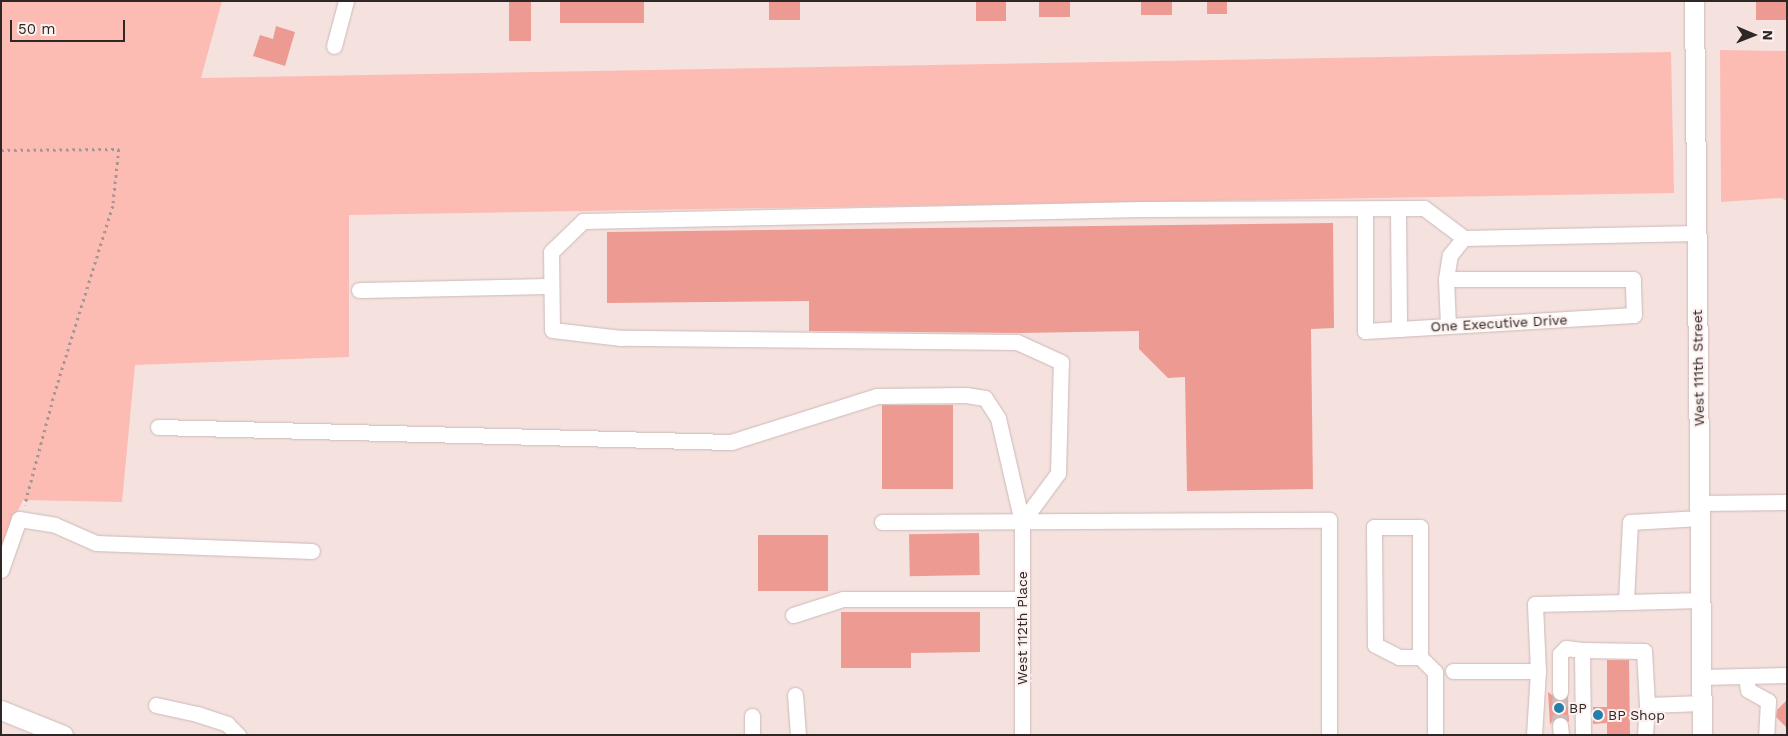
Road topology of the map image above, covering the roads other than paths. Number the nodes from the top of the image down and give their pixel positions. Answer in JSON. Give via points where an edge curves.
{"nodes":[{"id":1,"x":346,"y":1,"type":"edge"},
{"id":2,"x":1694,"y":1,"type":"edge"},
{"id":3,"x":334,"y":46,"type":"dead end"},
{"id":4,"x":1398,"y":209,"type":"junction"},
{"id":5,"x":1365,"y":210,"type":"junction"},
{"id":6,"x":1697,"y":234,"type":"junction"},
{"id":7,"x":1464,"y":238,"type":"junction"},
{"id":8,"x":1446,"y":279,"type":"junction"},
{"id":9,"x":551,"y":286,"type":"junction"},
{"id":10,"x":359,"y":290,"type":"dead end"},
{"id":11,"x":1448,"y":325,"type":"junction"},
{"id":12,"x":1399,"y":329,"type":"junction"},
{"id":13,"x":158,"y":427,"type":"dead end"},
{"id":14,"x":1787,"y":502,"type":"edge"},
{"id":15,"x":1700,"y":510,"type":"junction"},
{"id":16,"x":882,"y":522,"type":"dead end"},
{"id":17,"x":1022,"y":522,"type":"junction"},
{"id":18,"x":312,"y":551,"type":"dead end"},
{"id":19,"x":1,"y":570,"type":"edge"},
{"id":20,"x":1022,"y":598,"type":"junction"},
{"id":21,"x":1701,"y":600,"type":"junction"},
{"id":22,"x":1626,"y":602,"type":"junction"},
{"id":23,"x":793,"y":615,"type":"dead end"},
{"id":24,"x":1582,"y":650,"type":"junction"},
{"id":25,"x":1420,"y":657,"type":"junction"},
{"id":26,"x":1453,"y":671,"type":"dead end"},
{"id":27,"x":1538,"y":671,"type":"junction"},
{"id":28,"x":1787,"y":675,"type":"edge"},
{"id":29,"x":1746,"y":676,"type":"junction"},
{"id":30,"x":1702,"y":677,"type":"junction"},
{"id":31,"x":1560,"y":692,"type":"tunnel mouth"},
{"id":32,"x":795,"y":695,"type":"dead end"},
{"id":33,"x":1702,"y":703,"type":"junction"},
{"id":34,"x":156,"y":705,"type":"dead end"},
{"id":35,"x":1646,"y":705,"type":"junction"},
{"id":36,"x":1,"y":710,"type":"edge"},
{"id":37,"x":752,"y":716,"type":"dead end"},
{"id":38,"x":63,"y":735,"type":"edge"},
{"id":39,"x":238,"y":735,"type":"edge"},
{"id":40,"x":752,"y":735,"type":"edge"},
{"id":41,"x":798,"y":735,"type":"edge"},
{"id":42,"x":1022,"y":735,"type":"edge"},
{"id":43,"x":1329,"y":735,"type":"edge"},
{"id":44,"x":1436,"y":735,"type":"edge"},
{"id":45,"x":1534,"y":735,"type":"edge"},
{"id":46,"x":1583,"y":735,"type":"edge"},
{"id":47,"x":1645,"y":735,"type":"edge"},
{"id":48,"x":1702,"y":735,"type":"edge"},
{"id":49,"x":1766,"y":735,"type":"edge"}],
"edges":[{"from":1,"to":3,"type":"street"},
{"from":2,"to":6,"type":"main road","name":"West 111th Street"},
{"from":4,"to":5,"type":"street"},
{"from":4,"to":7,"type":"street","via":[[1424,208]]},
{"from":4,"to":12,"type":"street"},
{"from":5,"to":9,"type":"street","via":[[1141,209],[583,221],[551,252]]},
{"from":5,"to":12,"type":"street","name":"One Executive Drive","via":[[1365,331]]},
{"from":6,"to":7,"type":"street"},
{"from":6,"to":15,"type":"main road","name":"West 111th Street"},
{"from":7,"to":8,"type":"street","via":[[1450,255]]},
{"from":8,"to":11,"type":"street"},
{"from":8,"to":11,"type":"street","name":"One Executive Drive","via":[[1633,279],[1634,315]]},
{"from":9,"to":10,"type":"street"},
{"from":9,"to":17,"type":"street","via":[[552,330],[622,338],[1017,342],[1061,362],[1058,473]]},
{"from":11,"to":12,"type":"street","name":"One Executive Drive"},
{"from":13,"to":17,"type":"street","name":"West 112th Place","via":[[732,442],[877,396],[966,395],[985,398],[998,418]]},
{"from":14,"to":15,"type":"street"},
{"from":15,"to":21,"type":"main road","name":"West 111th Street"},
{"from":15,"to":22,"type":"street","via":[[1630,522]]},
{"from":16,"to":17,"type":"street"},
{"from":17,"to":20,"type":"street","name":"West 112th Place"},
{"from":17,"to":43,"type":"street","via":[[1329,520]]},
{"from":18,"to":19,"type":"street","via":[[96,543],[55,525],[19,519]]},
{"from":20,"to":23,"type":"street","via":[[843,599]]},
{"from":20,"to":42,"type":"street","name":"West 112th Place"},
{"from":21,"to":22,"type":"street"},
{"from":21,"to":30,"type":"main road","name":"West 111th Street"},
{"from":22,"to":27,"type":"street","via":[[1535,604]]},
{"from":24,"to":31,"type":"street","via":[[1566,648],[1560,654]]},
{"from":24,"to":35,"type":"street","via":[[1644,651]]},
{"from":24,"to":46,"type":"street"},
{"from":25,"to":25,"type":"street","via":[[1420,527],[1374,527],[1374,645],[1399,657]]},
{"from":25,"to":44,"type":"street","via":[[1436,672]]},
{"from":26,"to":27,"type":"street"},
{"from":27,"to":45,"type":"street"},
{"from":28,"to":29,"type":"street"},
{"from":29,"to":30,"type":"street"},
{"from":29,"to":49,"type":"street","via":[[1748,690],[1768,701]]},
{"from":30,"to":33,"type":"main road","name":"West 111th Street"},
{"from":32,"to":41,"type":"street"},
{"from":33,"to":35,"type":"street"},
{"from":33,"to":48,"type":"main road","name":"West 111th Street"},
{"from":34,"to":39,"type":"street","via":[[227,724]]},
{"from":35,"to":47,"type":"street"},
{"from":36,"to":38,"type":"main road"},
{"from":37,"to":40,"type":"street"}]}
